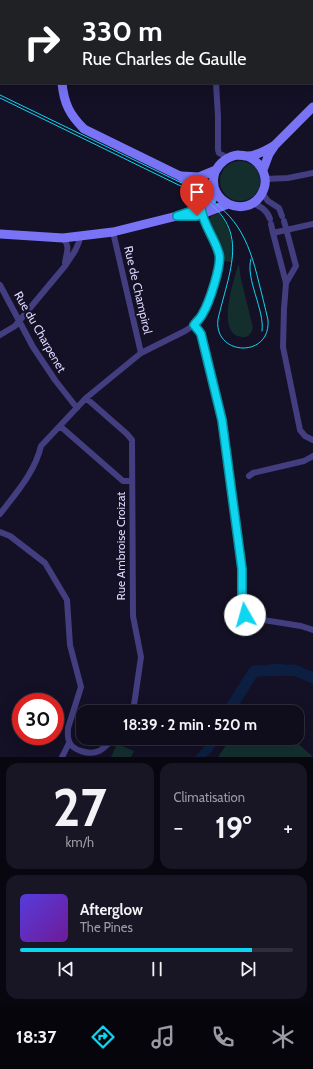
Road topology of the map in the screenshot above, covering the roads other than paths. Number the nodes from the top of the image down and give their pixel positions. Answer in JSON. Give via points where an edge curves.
{"nodes":[{"id":1,"x":56,"y":84,"type":"edge"},
{"id":2,"x":62,"y":84,"type":"edge"},
{"id":3,"x":216,"y":84,"type":"edge"},
{"id":4,"x":63,"y":95,"type":"junction"},
{"id":5,"x":312,"y":109,"type":"edge"},
{"id":6,"x":275,"y":145,"type":"junction"},
{"id":7,"x":247,"y":156,"type":"junction"},
{"id":8,"x":222,"y":164,"type":"junction"},
{"id":9,"x":313,"y":173,"type":"edge"},
{"id":10,"x":264,"y":174,"type":"junction"},
{"id":11,"x":180,"y":176,"type":"junction"},
{"id":12,"x":215,"y":188,"type":"junction"},
{"id":13,"x":262,"y":193,"type":"junction"},
{"id":14,"x":253,"y":203,"type":"junction"},
{"id":15,"x":228,"y":204,"type":"junction"},
{"id":16,"x":202,"y":211,"type":"junction"},
{"id":17,"x":313,"y":224,"type":"edge"},
{"id":18,"x":286,"y":230,"type":"junction"},
{"id":19,"x":113,"y":232,"type":"junction"},
{"id":20,"x":272,"y":233,"type":"junction"},
{"id":21,"x":0,"y":234,"type":"edge"},
{"id":22,"x":80,"y":236,"type":"junction"},
{"id":23,"x":63,"y":238,"type":"junction"},
{"id":24,"x":65,"y":266,"type":"junction"},
{"id":25,"x":0,"y":284,"type":"edge"},
{"id":26,"x":286,"y":284,"type":"junction"},
{"id":27,"x":19,"y":321,"type":"junction"},
{"id":28,"x":194,"y":325,"type":"junction"},
{"id":29,"x":0,"y":335,"type":"edge"},
{"id":30,"x":141,"y":353,"type":"junction"},
{"id":31,"x":86,"y":398,"type":"junction"},
{"id":32,"x":77,"y":408,"type":"junction"},
{"id":33,"x":60,"y":426,"type":"junction"},
{"id":34,"x":313,"y":440,"type":"edge"},
{"id":35,"x":313,"y":456,"type":"edge"},
{"id":36,"x":249,"y":476,"type":"dead end"},
{"id":37,"x":132,"y":481,"type":"junction"},
{"id":38,"x":0,"y":514,"type":"edge"},
{"id":39,"x":0,"y":532,"type":"edge"},
{"id":40,"x":313,"y":630,"type":"edge"},
{"id":41,"x":134,"y":705,"type":"edge"},
{"id":42,"x":69,"y":743,"type":"junction"},
{"id":43,"x":106,"y":745,"type":"edge"},
{"id":44,"x":62,"y":757,"type":"edge"}],
"edges":[{"from":1,"to":4,"type":"street"},
{"from":2,"to":4,"type":"street"},
{"from":3,"to":8,"type":"street","via":[[218,152]]},
{"from":4,"to":11,"type":"street","via":[[74,119],[84,129]]},
{"from":5,"to":6,"type":"street"},
{"from":6,"to":7,"type":"street","via":[[264,152]]},
{"from":6,"to":10,"type":"street","via":[[269,154]]},
{"from":7,"to":8,"type":"street","via":[[235,156]]},
{"from":7,"to":10,"type":"street","via":[[256,162]]},
{"from":8,"to":11,"type":"street","via":[[199,177]]},
{"from":8,"to":12,"type":"street","via":[[214,177]]},
{"from":9,"to":10,"type":"street","via":[[288,178]]},
{"from":10,"to":13,"type":"street"},
{"from":11,"to":12,"type":"street","via":[[191,184],[205,184]]},
{"from":12,"to":15,"type":"street","via":[[220,198]]},
{"from":12,"to":16,"type":"street","via":[[213,199]]},
{"from":13,"to":14,"type":"street"},
{"from":13,"to":18,"type":"street","via":[[268,201],[279,208]]},
{"from":14,"to":15,"type":"street","via":[[243,206]]},
{"from":14,"to":20,"type":"street","via":[[267,211]]},
{"from":15,"to":16,"type":"street"},
{"from":16,"to":19,"type":"street"},
{"from":16,"to":28,"type":"street","via":[[203,220],[218,250],[220,261],[205,309]]},
{"from":17,"to":18,"type":"street"},
{"from":18,"to":20,"type":"street"},
{"from":18,"to":26,"type":"street","via":[[296,266]]},
{"from":19,"to":22,"type":"street"},
{"from":19,"to":30,"type":"street","name":"Rue de Champirol"},
{"from":20,"to":26,"type":"street"},
{"from":21,"to":23,"type":"street"},
{"from":22,"to":23,"type":"street"},
{"from":22,"to":24,"type":"street"},
{"from":23,"to":24,"type":"street","via":[[67,244]]},
{"from":24,"to":27,"type":"street"},
{"from":25,"to":27,"type":"street","name":"Rue du Charpenet"},
{"from":26,"to":34,"type":"street","via":[[283,347],[300,430]]},
{"from":27,"to":29,"type":"street"},
{"from":27,"to":32,"type":"street","name":"Rue du Charpenet","via":[[33,347]]},
{"from":28,"to":30,"type":"street"},
{"from":28,"to":40,"type":"street","via":[[201,334],[222,420],[242,569],[242,605],[245,615]]},
{"from":30,"to":31,"type":"street"},
{"from":31,"to":32,"type":"street"},
{"from":31,"to":37,"type":"street","name":"Rue Ambroise Croizat","via":[[132,440]]},
{"from":32,"to":33,"type":"street"},
{"from":33,"to":37,"type":"street","via":[[124,481]]},
{"from":33,"to":38,"type":"street","via":[[41,446],[24,483]]},
{"from":35,"to":36,"type":"street","via":[[304,461]]},
{"from":37,"to":41,"type":"street","name":"Rue Ambroise Croizat","via":[[133,616],[141,657]]},
{"from":39,"to":42,"type":"street","via":[[10,536],[45,563],[67,600],[70,645],[81,687],[68,728]]},
{"from":42,"to":43,"type":"street","via":[[78,750],[89,752],[100,751]]},
{"from":42,"to":44,"type":"street"}]}
